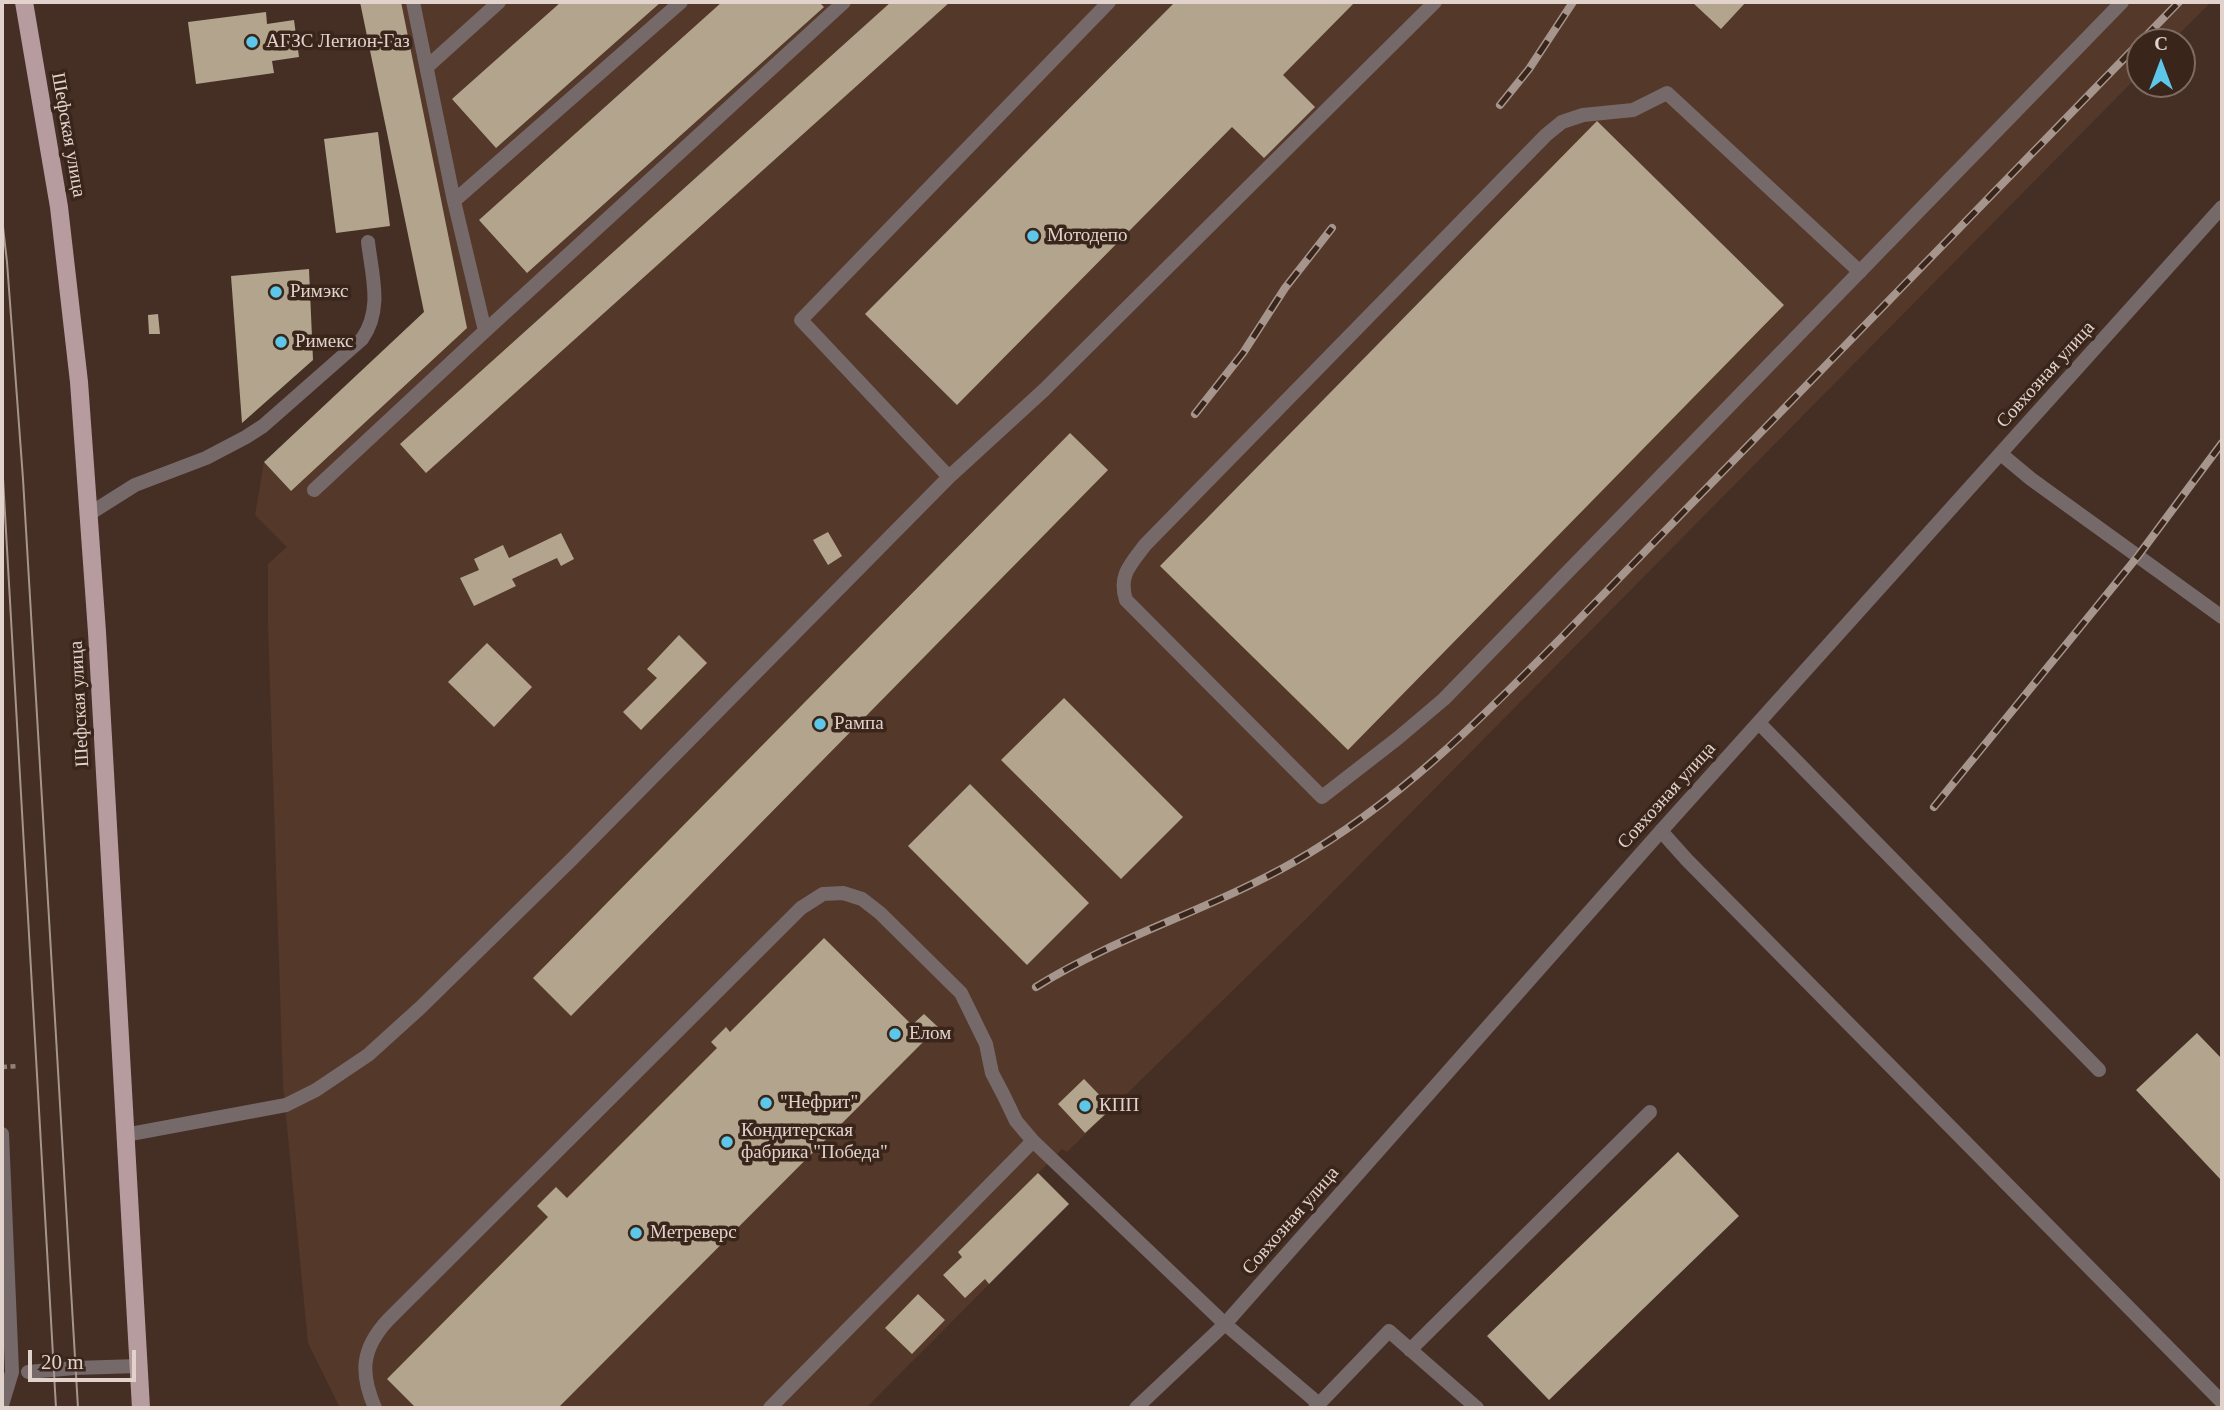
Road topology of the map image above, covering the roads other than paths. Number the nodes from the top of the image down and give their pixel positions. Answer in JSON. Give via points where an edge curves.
{"nodes":[{"id":1,"x":24,"y":2,"type":"edge"},
{"id":2,"x":413,"y":2,"type":"edge"},
{"id":3,"x":499,"y":2,"type":"edge"},
{"id":4,"x":681,"y":2,"type":"edge"},
{"id":5,"x":844,"y":2,"type":"edge"},
{"id":6,"x":1109,"y":2,"type":"edge"},
{"id":7,"x":1435,"y":2,"type":"edge"},
{"id":8,"x":2122,"y":2,"type":"edge"},
{"id":9,"x":428,"y":66,"type":"junction"},
{"id":10,"x":454,"y":201,"type":"junction"},
{"id":11,"x":2222,"y":207,"type":"edge"},
{"id":12,"x":368,"y":242,"type":"dead end"},
{"id":13,"x":1860,"y":272,"type":"junction"},
{"id":14,"x":485,"y":331,"type":"junction"},
{"id":15,"x":2001,"y":454,"type":"junction"},
{"id":16,"x":949,"y":477,"type":"junction"},
{"id":17,"x":314,"y":490,"type":"dead end"},
{"id":18,"x":89,"y":514,"type":"junction"},
{"id":19,"x":2222,"y":617,"type":"edge"},
{"id":20,"x":1759,"y":723,"type":"junction"},
{"id":21,"x":1661,"y":831,"type":"junction"},
{"id":22,"x":2099,"y":1070,"type":"dead end"},
{"id":23,"x":1650,"y":1112,"type":"dead end"},
{"id":24,"x":2,"y":1134,"type":"edge"},
{"id":25,"x":125,"y":1135,"type":"junction"},
{"id":26,"x":1033,"y":1141,"type":"junction"},
{"id":27,"x":1226,"y":1324,"type":"junction"},
{"id":28,"x":1410,"y":1350,"type":"junction"},
{"id":29,"x":138,"y":1366,"type":"junction"},
{"id":30,"x":28,"y":1372,"type":"dead end"},
{"id":31,"x":2222,"y":1402,"type":"edge"},
{"id":32,"x":2,"y":1405,"type":"edge"},
{"id":33,"x":1317,"y":1406,"type":"edge"},
{"id":34,"x":141,"y":1408,"type":"edge"},
{"id":35,"x":375,"y":1408,"type":"edge"},
{"id":36,"x":770,"y":1408,"type":"edge"},
{"id":37,"x":1136,"y":1408,"type":"edge"},
{"id":38,"x":1477,"y":1408,"type":"edge"}],
"edges":[{"from":1,"to":18,"type":"main road","name":"Шефская улица","via":[[59,207]]},
{"from":2,"to":9,"type":"street"},
{"from":3,"to":9,"type":"street"},
{"from":4,"to":10,"type":"street"},
{"from":5,"to":14,"type":"street"},
{"from":6,"to":16,"type":"street","via":[[801,320]]},
{"from":7,"to":16,"type":"street","via":[[1044,390]]},
{"from":8,"to":13,"type":"street"},
{"from":9,"to":10,"type":"street"},
{"from":10,"to":14,"type":"street"},
{"from":11,"to":15,"type":"street","name":"Совхозная улица"},
{"from":12,"to":18,"type":"street","via":[[374,314],[362,339],[246,438],[135,485]]},
{"from":13,"to":13,"type":"street","via":[[1667,93],[1633,110],[1562,122],[1145,545],[1121,586],[1126,600],[1322,797],[1444,699]]},
{"from":14,"to":17,"type":"street"},
{"from":15,"to":19,"type":"street"},
{"from":15,"to":20,"type":"street","name":"Совхозная улица"},
{"from":16,"to":25,"type":"street","via":[[571,860],[369,1055],[285,1105]]},
{"from":18,"to":25,"type":"main road","name":"Шефская улица"},
{"from":20,"to":21,"type":"street","name":"Совхозная улица"},
{"from":20,"to":22,"type":"street"},
{"from":21,"to":27,"type":"street","name":"Совхозная улица"},
{"from":21,"to":31,"type":"street"},
{"from":23,"to":28,"type":"street"},
{"from":24,"to":32,"type":"street","via":[[12,1372]]},
{"from":25,"to":29,"type":"main road","name":"Шефская улица"},
{"from":26,"to":27,"type":"street"},
{"from":26,"to":35,"type":"street","via":[[1016,1121],[992,1073],[986,1044],[961,993],[862,899],[843,893],[822,894],[801,908],[377,1332],[369,1345],[364,1376]]},
{"from":26,"to":36,"type":"street"},
{"from":27,"to":33,"type":"street"},
{"from":27,"to":37,"type":"street","name":"Совхозная улица"},
{"from":28,"to":33,"type":"street","via":[[1389,1331]]},
{"from":28,"to":38,"type":"street"},
{"from":29,"to":30,"type":"street"},
{"from":29,"to":34,"type":"main road","name":"Шефская улица"}]}
